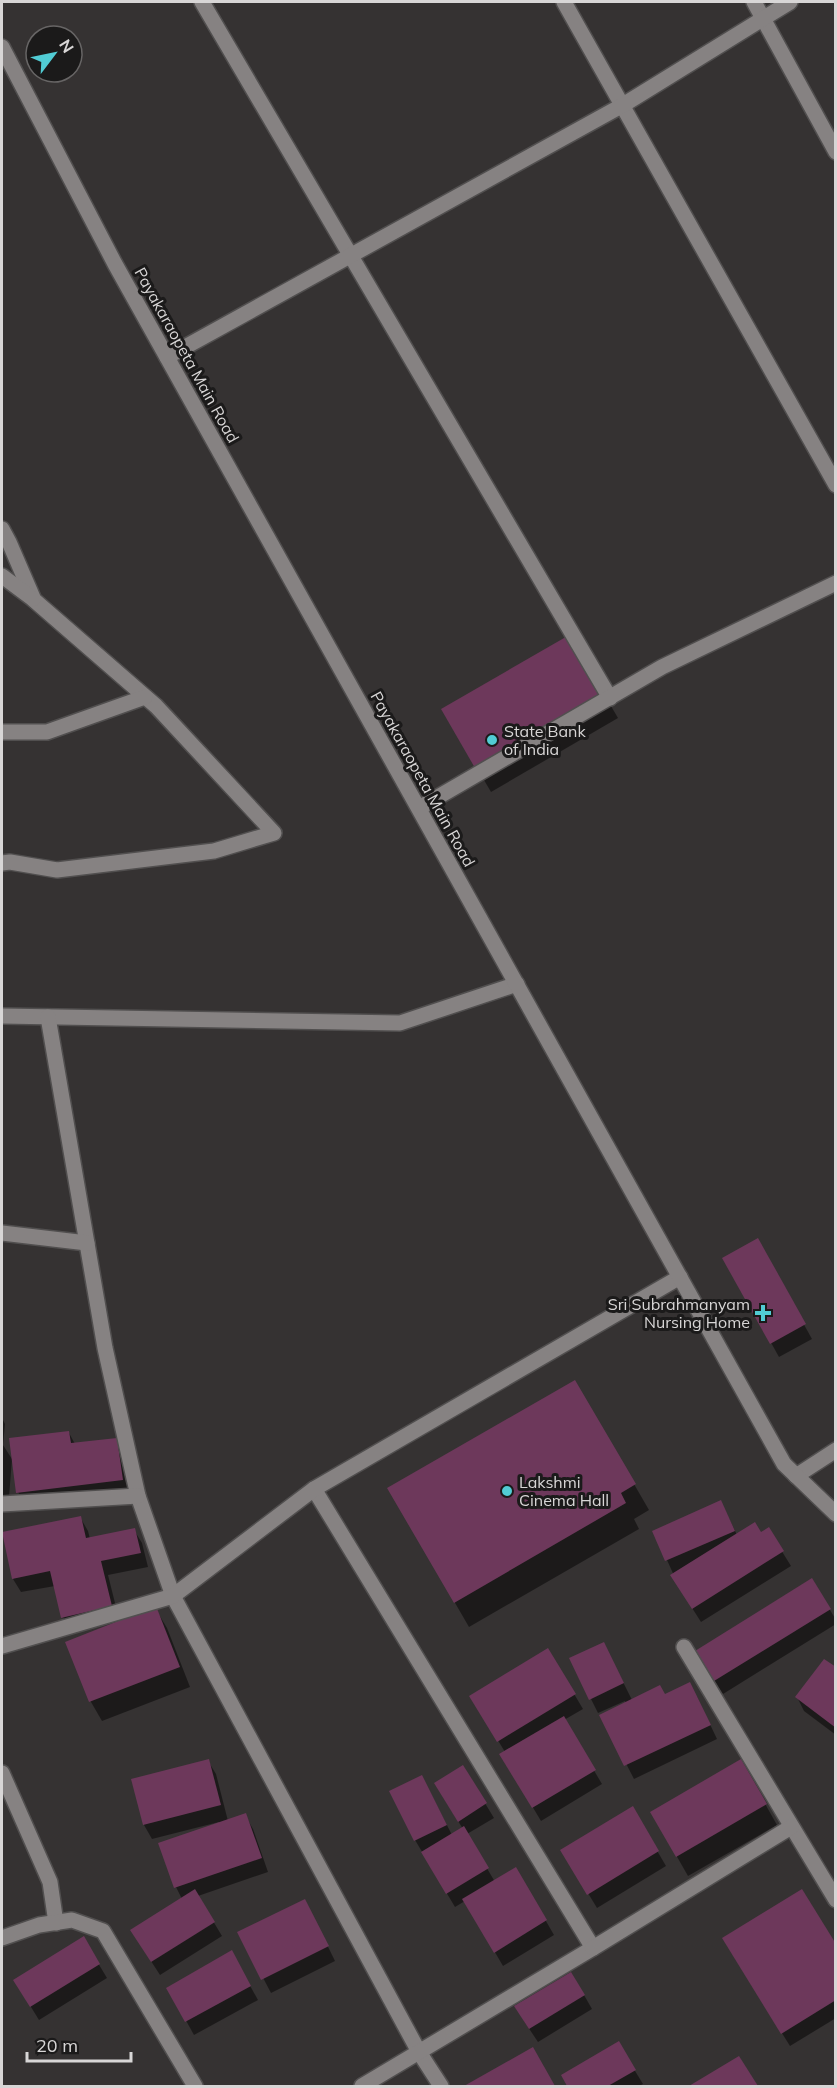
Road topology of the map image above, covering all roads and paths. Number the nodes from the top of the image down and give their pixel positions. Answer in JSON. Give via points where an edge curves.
{"nodes":[{"id":1,"x":202,"y":2,"type":"edge"},
{"id":2,"x":564,"y":2,"type":"edge"},
{"id":3,"x":754,"y":2,"type":"edge"},
{"id":4,"x":790,"y":2,"type":"edge"},
{"id":5,"x":763,"y":18,"type":"junction"},
{"id":6,"x":2,"y":47,"type":"edge"},
{"id":7,"x":623,"y":105,"type":"junction"},
{"id":8,"x":836,"y":152,"type":"edge"},
{"id":9,"x":351,"y":256,"type":"junction"},
{"id":10,"x":167,"y":357,"type":"junction"},
{"id":11,"x":836,"y":484,"type":"edge"},
{"id":12,"x":2,"y":529,"type":"edge"},
{"id":13,"x":2,"y":576,"type":"edge"},
{"id":14,"x":836,"y":583,"type":"edge"},
{"id":15,"x":34,"y":600,"type":"junction"},
{"id":16,"x":145,"y":697,"type":"junction"},
{"id":17,"x":610,"y":698,"type":"junction"},
{"id":18,"x":2,"y":732,"type":"edge"},
{"id":19,"x":419,"y":808,"type":"junction"},
{"id":20,"x":2,"y":863,"type":"edge"},
{"id":21,"x":516,"y":984,"type":"junction"},
{"id":22,"x":2,"y":1016,"type":"edge"},
{"id":23,"x":48,"y":1017,"type":"junction"},
{"id":24,"x":2,"y":1233,"type":"edge"},
{"id":25,"x":87,"y":1243,"type":"junction"},
{"id":26,"x":680,"y":1277,"type":"junction"},
{"id":27,"x":836,"y":1450,"type":"edge"},
{"id":28,"x":796,"y":1476,"type":"junction"},
{"id":29,"x":314,"y":1489,"type":"junction"},
{"id":30,"x":138,"y":1496,"type":"junction"},
{"id":31,"x":2,"y":1504,"type":"edge"},
{"id":32,"x":836,"y":1514,"type":"edge"},
{"id":33,"x":173,"y":1596,"type":"junction"},
{"id":34,"x":2,"y":1646,"type":"edge"},
{"id":35,"x":684,"y":1647,"type":"dead end"},
{"id":36,"x":2,"y":1773,"type":"edge"},
{"id":37,"x":791,"y":1827,"type":"junction"},
{"id":38,"x":836,"y":1900,"type":"edge"},
{"id":39,"x":56,"y":1923,"type":"junction"},
{"id":40,"x":2,"y":1938,"type":"edge"},
{"id":41,"x":593,"y":1948,"type":"junction"},
{"id":42,"x":419,"y":2052,"type":"junction"},
{"id":43,"x":195,"y":2086,"type":"edge"},
{"id":44,"x":362,"y":2086,"type":"edge"},
{"id":45,"x":441,"y":2086,"type":"edge"}],
"edges":[{"from":1,"to":9,"type":"street"},
{"from":2,"to":7,"type":"street"},
{"from":3,"to":5,"type":"street"},
{"from":4,"to":5,"type":"street"},
{"from":5,"to":7,"type":"street"},
{"from":5,"to":8,"type":"street"},
{"from":6,"to":10,"type":"street","name":"Payakaraopeta Main Road"},
{"from":7,"to":9,"type":"street"},
{"from":7,"to":11,"type":"street"},
{"from":9,"to":10,"type":"street"},
{"from":9,"to":17,"type":"street"},
{"from":10,"to":19,"type":"street","name":"Payakaraopeta Main Road"},
{"from":12,"to":15,"type":"street"},
{"from":13,"to":15,"type":"street"},
{"from":14,"to":17,"type":"street","via":[[662,667]]},
{"from":15,"to":16,"type":"street"},
{"from":16,"to":18,"type":"street","via":[[47,732]]},
{"from":16,"to":20,"type":"street","via":[[274,833],[214,851],[57,870]]},
{"from":17,"to":19,"type":"street"},
{"from":19,"to":21,"type":"street","name":"Payakaraopeta Main Road"},
{"from":21,"to":23,"type":"street","via":[[400,1023]]},
{"from":21,"to":26,"type":"street","name":"Payakaraopeta Main Road"},
{"from":22,"to":23,"type":"street"},
{"from":23,"to":25,"type":"street"},
{"from":24,"to":25,"type":"street"},
{"from":25,"to":30,"type":"street","via":[[105,1348]]},
{"from":26,"to":28,"type":"street","name":"Payakaraopeta Main Road","via":[[784,1464]]},
{"from":26,"to":29,"type":"street"},
{"from":27,"to":28,"type":"street"},
{"from":28,"to":32,"type":"street","name":"Payakaraopeta Main Road"},
{"from":29,"to":33,"type":"street"},
{"from":29,"to":41,"type":"street"},
{"from":30,"to":31,"type":"street"},
{"from":30,"to":33,"type":"street"},
{"from":33,"to":34,"type":"street"},
{"from":33,"to":42,"type":"street"},
{"from":35,"to":37,"type":"street"},
{"from":36,"to":39,"type":"street","via":[[50,1882]]},
{"from":37,"to":38,"type":"street"},
{"from":37,"to":41,"type":"street"},
{"from":39,"to":40,"type":"street"},
{"from":39,"to":43,"type":"street","via":[[72,1920],[103,1931]]},
{"from":41,"to":42,"type":"street"},
{"from":42,"to":44,"type":"street"},
{"from":42,"to":45,"type":"street"}]}
